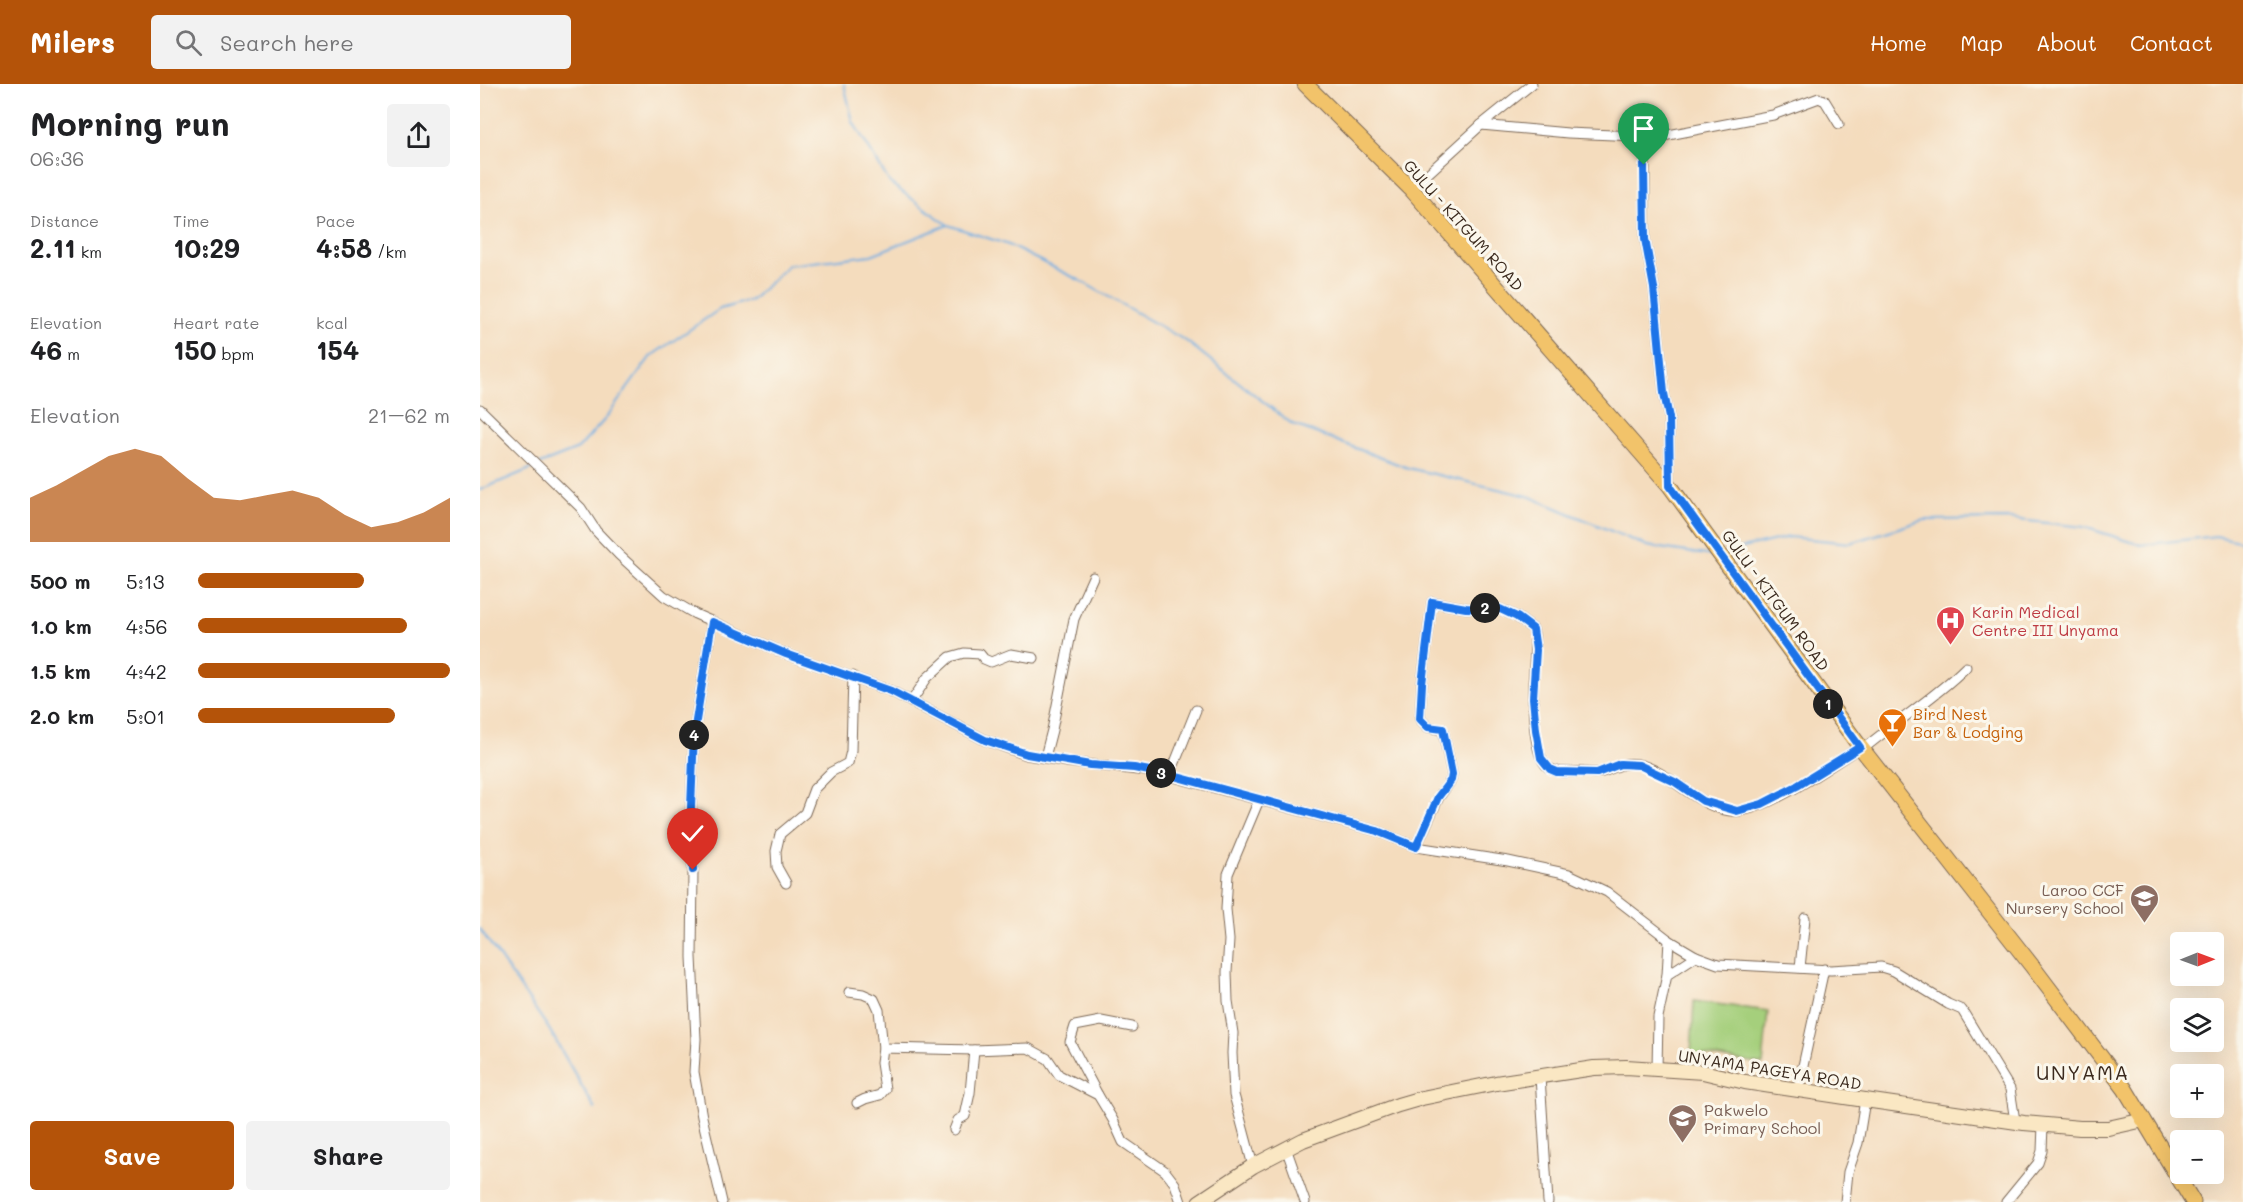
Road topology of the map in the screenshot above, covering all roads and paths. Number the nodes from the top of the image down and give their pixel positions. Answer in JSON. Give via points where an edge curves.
{"nodes":[{"id":1,"x":1305,"y":84,"type":"edge"},
{"id":2,"x":1532,"y":84,"type":"edge"},
{"id":3,"x":1839,"y":124,"type":"dead end"},
{"id":4,"x":1481,"y":125,"type":"junction"},
{"id":5,"x":1658,"y":137,"type":"junction"},
{"id":6,"x":1411,"y":189,"type":"junction"},
{"id":7,"x":480,"y":410,"type":"edge"},
{"id":8,"x":1670,"y":486,"type":"junction"},
{"id":9,"x":1093,"y":577,"type":"dead end"},
{"id":10,"x":712,"y":622,"type":"junction"},
{"id":11,"x":1034,"y":658,"type":"dead end"},
{"id":12,"x":1966,"y":667,"type":"dead end"},
{"id":13,"x":853,"y":676,"type":"junction"},
{"id":14,"x":911,"y":702,"type":"junction"},
{"id":15,"x":1196,"y":710,"type":"dead end"},
{"id":16,"x":1861,"y":749,"type":"junction"},
{"id":17,"x":1045,"y":757,"type":"junction"},
{"id":18,"x":1170,"y":775,"type":"junction"},
{"id":19,"x":1258,"y":800,"type":"junction"},
{"id":20,"x":1416,"y":847,"type":"junction"},
{"id":21,"x":786,"y":883,"type":"dead end"},
{"id":22,"x":1805,"y":918,"type":"dead end"},
{"id":23,"x":1669,"y":940,"type":"junction"},
{"id":24,"x":1696,"y":956,"type":"junction"},
{"id":25,"x":1800,"y":968,"type":"junction"},
{"id":26,"x":1824,"y":969,"type":"junction"},
{"id":27,"x":1667,"y":975,"type":"junction"},
{"id":28,"x":849,"y":992,"type":"dead end"},
{"id":29,"x":1132,"y":1027,"type":"dead end"},
{"id":30,"x":883,"y":1048,"type":"junction"},
{"id":31,"x":974,"y":1050,"type":"junction"},
{"id":32,"x":1657,"y":1069,"type":"junction"},
{"id":33,"x":1540,"y":1077,"type":"junction"},
{"id":34,"x":1798,"y":1089,"type":"junction"},
{"id":35,"x":1098,"y":1095,"type":"junction"},
{"id":36,"x":1865,"y":1100,"type":"junction"},
{"id":37,"x":857,"y":1103,"type":"dead end"},
{"id":38,"x":2144,"y":1120,"type":"junction"},
{"id":39,"x":2015,"y":1121,"type":"junction"},
{"id":40,"x":2043,"y":1125,"type":"junction"},
{"id":41,"x":954,"y":1130,"type":"dead end"},
{"id":42,"x":1286,"y":1148,"type":"junction"},
{"id":43,"x":1253,"y":1166,"type":"junction"},
{"id":44,"x":722,"y":1202,"type":"edge"},
{"id":45,"x":1181,"y":1202,"type":"edge"},
{"id":46,"x":1199,"y":1202,"type":"edge"},
{"id":47,"x":1305,"y":1202,"type":"edge"},
{"id":48,"x":1548,"y":1202,"type":"edge"},
{"id":49,"x":1845,"y":1202,"type":"edge"},
{"id":50,"x":2006,"y":1202,"type":"edge"},
{"id":51,"x":2193,"y":1202,"type":"edge"}],
"edges":[{"from":1,"to":6,"type":"main road","name":"GULU - KITGUM ROAD"},
{"from":2,"to":4,"type":"street"},
{"from":3,"to":5,"type":"street","via":[[1819,98],[1773,115]]},
{"from":4,"to":5,"type":"street"},
{"from":4,"to":6,"type":"street"},
{"from":5,"to":8,"type":"street","via":[[1645,152],[1644,224],[1669,418]]},
{"from":6,"to":8,"type":"main road","name":"GULU - KITGUM ROAD"},
{"from":7,"to":10,"type":"street","via":[[664,596]]},
{"from":8,"to":16,"type":"main road","name":"GULU - KITGUM ROAD"},
{"from":9,"to":17,"type":"street","via":[[1074,619]]},
{"from":10,"to":13,"type":"street","via":[[786,654]]},
{"from":10,"to":44,"type":"street","via":[[694,733],[692,957],[694,1072]]},
{"from":11,"to":14,"type":"street","via":[[1011,654],[991,662],[980,654],[950,657],[927,678]]},
{"from":12,"to":16,"type":"street","via":[[1916,710]]},
{"from":13,"to":14,"type":"street"},
{"from":13,"to":21,"type":"street","via":[[848,763],[831,772],[814,789],[805,813],[780,834],[777,867]]},
{"from":14,"to":17,"type":"street","via":[[985,740]]},
{"from":15,"to":18,"type":"street"},
{"from":16,"to":20,"type":"street","via":[[1771,800],[1737,811],[1703,801],[1639,765],[1620,764],[1597,773],[1557,772],[1541,758],[1536,730],[1533,629],[1500,609],[1432,602],[1420,719],[1428,727],[1443,729],[1452,774]]},
{"from":16,"to":38,"type":"main road","name":"GULU - KITGUM ROAD","via":[[2032,966]]},
{"from":17,"to":18,"type":"street"},
{"from":18,"to":19,"type":"street"},
{"from":19,"to":20,"type":"street","via":[[1377,831]]},
{"from":19,"to":43,"type":"street","via":[[1228,874],[1226,909],[1234,1095]]},
{"from":20,"to":23,"type":"street","via":[[1569,874],[1607,892]]},
{"from":22,"to":25,"type":"street"},
{"from":23,"to":24,"type":"street"},
{"from":23,"to":27,"type":"street"},
{"from":24,"to":25,"type":"street","via":[[1726,965]]},
{"from":24,"to":27,"type":"street"},
{"from":25,"to":26,"type":"street"},
{"from":26,"to":34,"type":"street"},
{"from":26,"to":39,"type":"street","via":[[1886,968],[1962,1010],[2010,1089]]},
{"from":27,"to":32,"type":"street","via":[[1658,1017]]},
{"from":28,"to":30,"type":"street","via":[[874,999]]},
{"from":29,"to":35,"type":"street","via":[[1101,1021],[1075,1026],[1070,1042]]},
{"from":30,"to":31,"type":"street"},
{"from":30,"to":37,"type":"street","via":[[885,1089],[880,1095]]},
{"from":31,"to":35,"type":"street","via":[[1028,1048],[1048,1059],[1059,1076]]},
{"from":31,"to":41,"type":"street","via":[[965,1116],[958,1120]]},
{"from":32,"to":33,"type":"street","name":"UNYAMA PAGEYA ROAD","via":[[1594,1068]]},
{"from":32,"to":34,"type":"street","name":"UNYAMA PAGEYA ROAD","via":[[1703,1072]]},
{"from":33,"to":42,"type":"street","name":"UNYAMA PAGEYA ROAD","via":[[1422,1098]]},
{"from":33,"to":48,"type":"street"},
{"from":34,"to":36,"type":"street","name":"UNYAMA PAGEYA ROAD"},
{"from":35,"to":45,"type":"street","via":[[1123,1142],[1165,1171]]},
{"from":36,"to":39,"type":"street","name":"UNYAMA PAGEYA ROAD"},
{"from":36,"to":49,"type":"street"},
{"from":38,"to":40,"type":"street","name":"UNYAMA PAGEYA ROAD","via":[[2108,1128]]},
{"from":38,"to":51,"type":"main road","name":"GULU - KITGUM ROAD"},
{"from":39,"to":40,"type":"street","name":"UNYAMA PAGEYA ROAD"},
{"from":40,"to":50,"type":"street","via":[[2043,1151],[2038,1163]]},
{"from":42,"to":43,"type":"street","name":"UNYAMA PAGEYA ROAD"},
{"from":42,"to":47,"type":"street"},
{"from":43,"to":46,"type":"street","name":"UNYAMA PAGEYA ROAD"}]}
